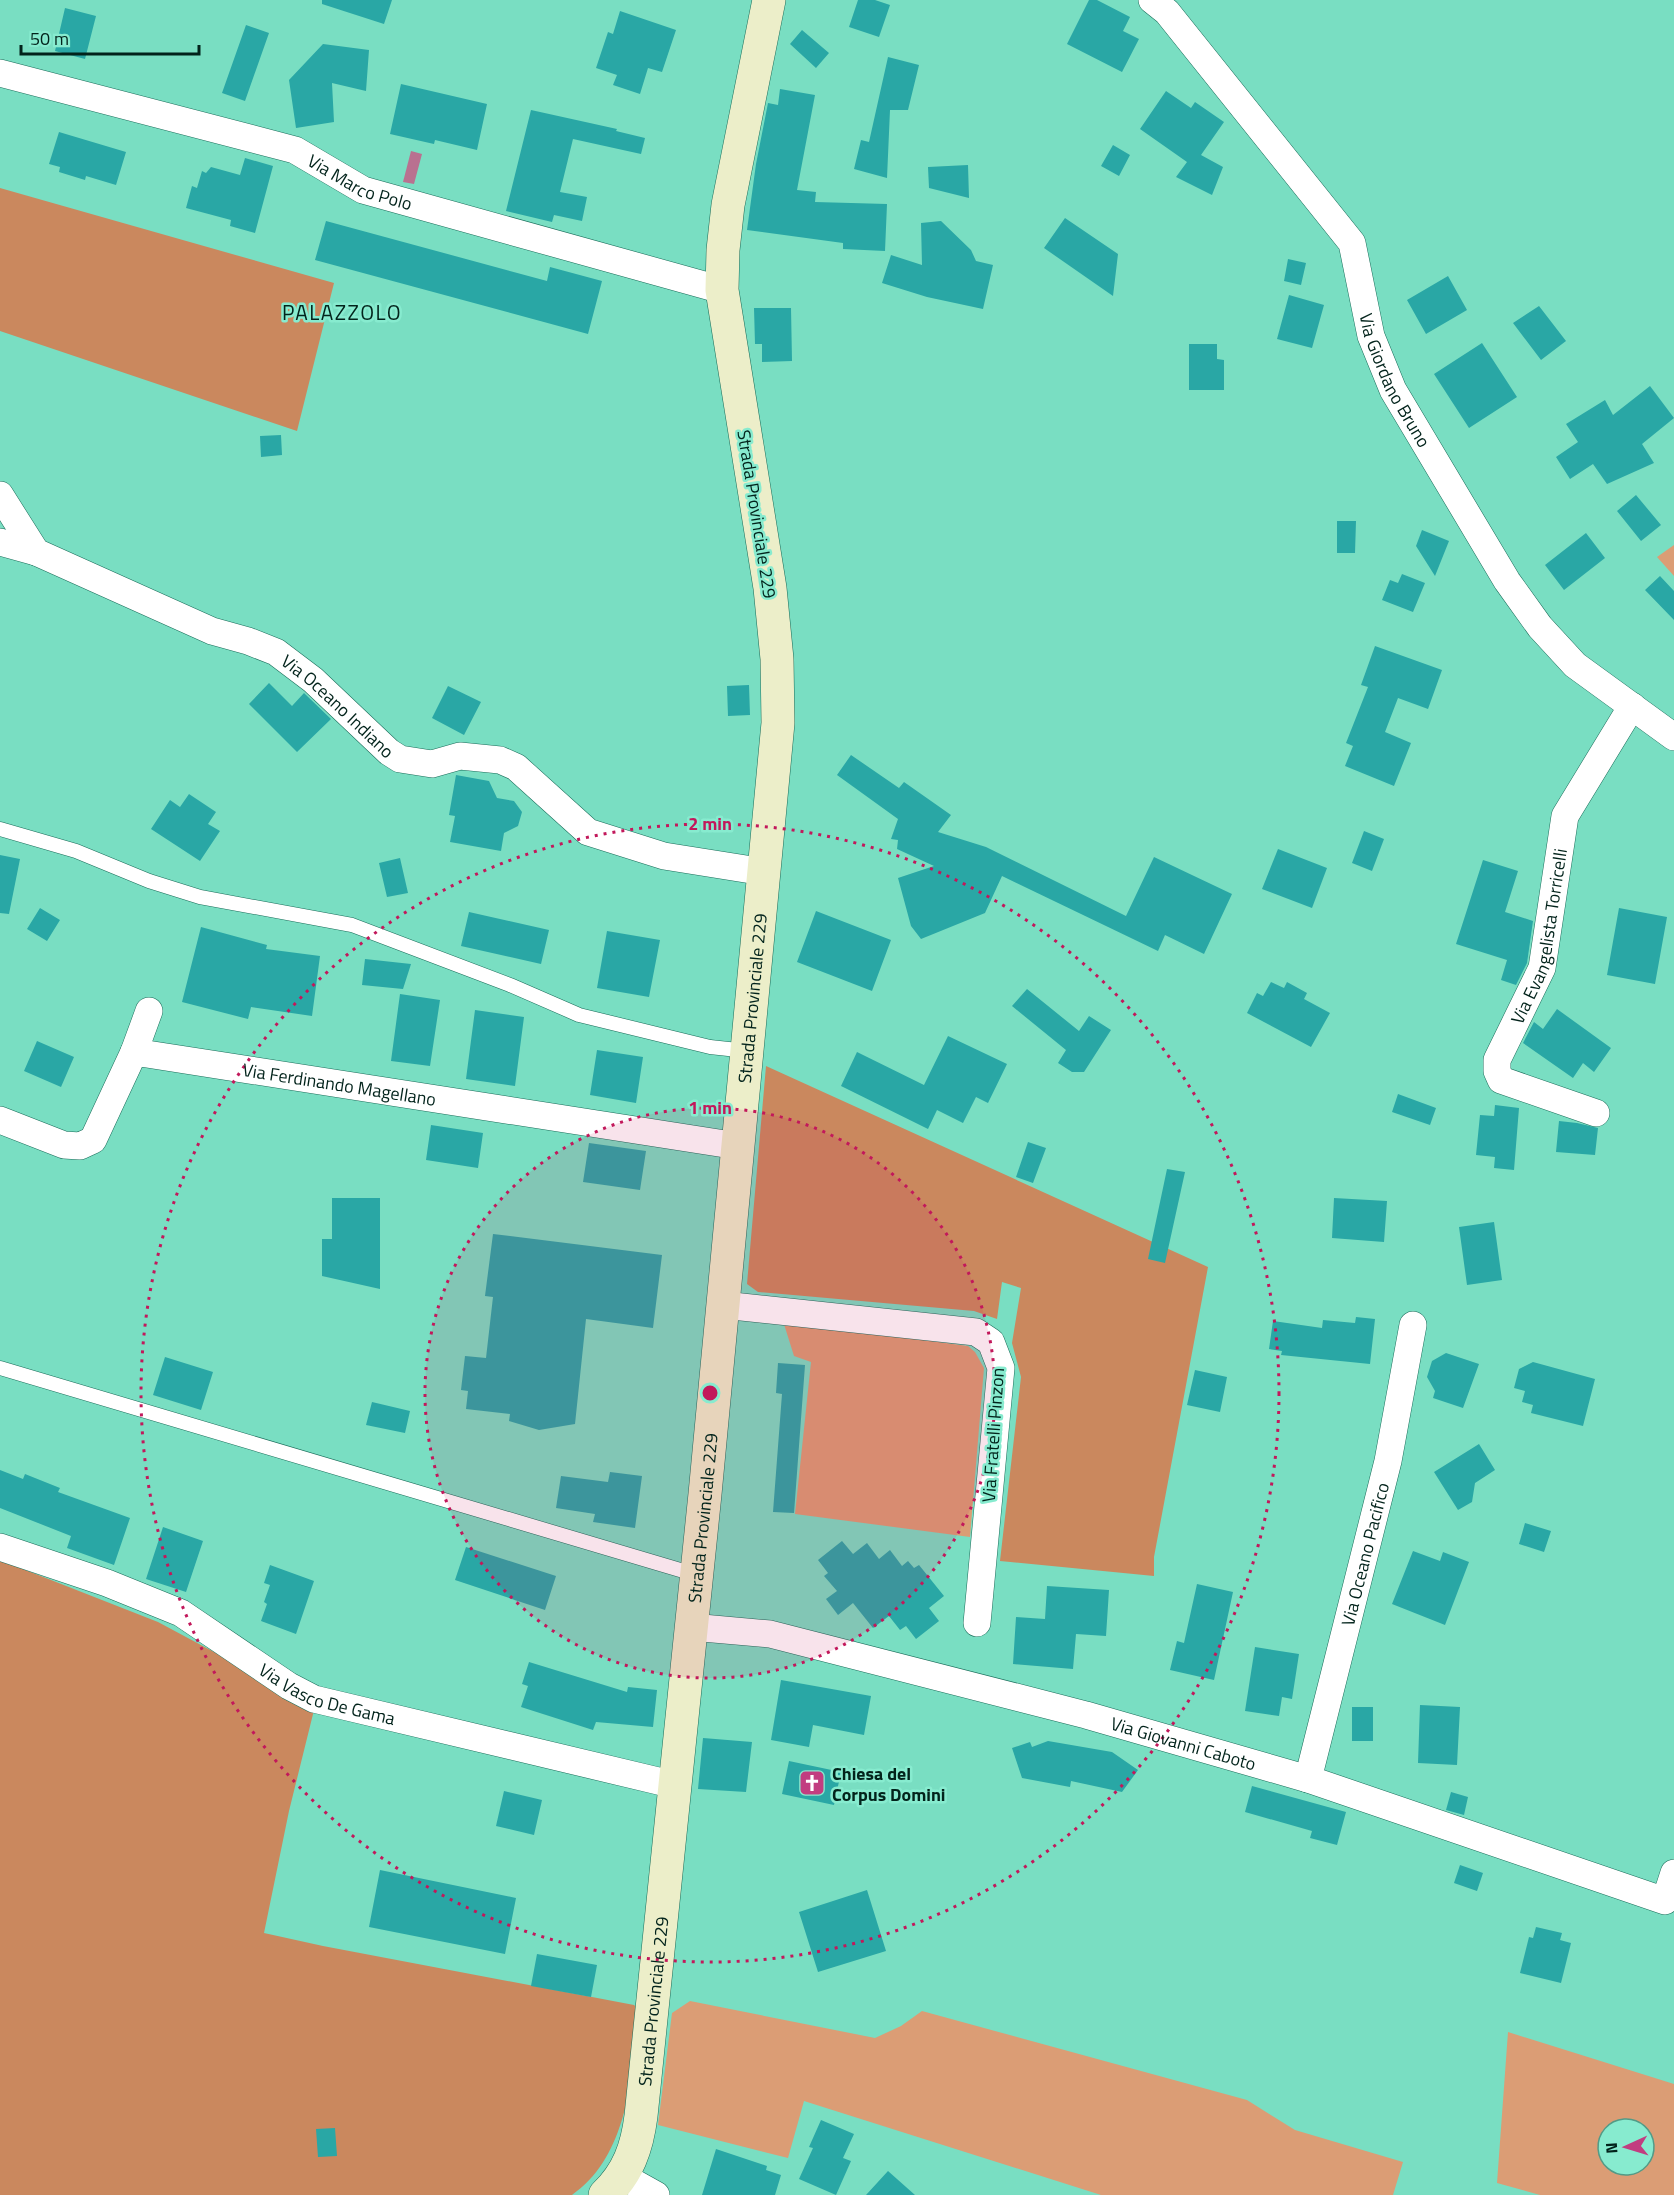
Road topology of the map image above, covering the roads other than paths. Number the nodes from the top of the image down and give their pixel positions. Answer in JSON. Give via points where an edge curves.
{"nodes":[{"id":1,"x":769,"y":0,"type":"edge"},
{"id":2,"x":1152,"y":0,"type":"edge"},
{"id":3,"x":0,"y":73,"type":"edge"},
{"id":4,"x":722,"y":290,"type":"junction"},
{"id":5,"x":0,"y":495,"type":"edge"},
{"id":6,"x":0,"y":542,"type":"edge"},
{"id":7,"x":36,"y":552,"type":"junction"},
{"id":8,"x":1632,"y":706,"type":"junction"},
{"id":9,"x":1674,"y":737,"type":"edge"},
{"id":10,"x":0,"y":829,"type":"edge"},
{"id":11,"x":764,"y":872,"type":"junction"},
{"id":12,"x":149,"y":1011,"type":"dead end"},
{"id":13,"x":747,"y":1050,"type":"junction"},
{"id":14,"x":134,"y":1052,"type":"junction"},
{"id":15,"x":1596,"y":1113,"type":"dead end"},
{"id":16,"x":0,"y":1120,"type":"edge"},
{"id":17,"x":738,"y":1146,"type":"junction"},
{"id":18,"x":723,"y":1305,"type":"junction"},
{"id":19,"x":1413,"y":1326,"type":"dead end"},
{"id":20,"x":0,"y":1368,"type":"edge"},
{"id":21,"x":0,"y":1547,"type":"edge"},
{"id":22,"x":697,"y":1575,"type":"junction"},
{"id":23,"x":977,"y":1623,"type":"dead end"},
{"id":24,"x":692,"y":1627,"type":"junction"},
{"id":25,"x":1308,"y":1779,"type":"junction"},
{"id":26,"x":675,"y":1785,"type":"junction"},
{"id":27,"x":1674,"y":1873,"type":"edge"},
{"id":28,"x":614,"y":2186,"type":"edge"},
{"id":29,"x":656,"y":2195,"type":"edge"}],
"edges":[{"from":1,"to":4,"type":"street","name":"Strada Provinciale 229","via":[[728,205]]},
{"from":2,"to":8,"type":"street","name":"Via Giordano Bruno","via":[[1167,12],[1352,243],[1371,336],[1393,390],[1507,581],[1540,627],[1575,665]]},
{"from":3,"to":4,"type":"street","name":"Via Marco Polo","via":[[295,150],[363,190]]},
{"from":4,"to":11,"type":"street","name":"Strada Provinciale 229","via":[[770,588],[777,659],[778,723]]},
{"from":5,"to":7,"type":"street"},
{"from":6,"to":7,"type":"street","name":"Via Oceano Indiano"},
{"from":7,"to":11,"type":"street","name":"Via Oceano Indiano","via":[[212,631],[276,652],[400,759],[432,764],[460,756],[500,760],[516,766],[588,832],[664,856]]},
{"from":8,"to":9,"type":"street","name":"Via Giordano Bruno"},
{"from":8,"to":15,"type":"street","name":"Via Evangelista Torricelli","via":[[1565,816],[1542,968],[1497,1060],[1501,1080]]},
{"from":10,"to":13,"type":"lane","via":[[76,851],[200,897],[352,925],[579,1015],[710,1047]]},
{"from":11,"to":13,"type":"street","name":"Strada Provinciale 229"},
{"from":12,"to":14,"type":"street"},
{"from":13,"to":17,"type":"street","name":"Strada Provinciale 229"},
{"from":14,"to":16,"type":"street","via":[[93,1140],[80,1146],[64,1145]]},
{"from":14,"to":17,"type":"street","name":"Via Ferdinando Magellano"},
{"from":17,"to":18,"type":"street","name":"Strada Provinciale 229"},
{"from":18,"to":22,"type":"street","name":"Strada Provinciale 229"},
{"from":18,"to":23,"type":"street","name":"Via Fratelli Pinzon","via":[[976,1332],[991,1342],[1001,1368]]},
{"from":19,"to":25,"type":"street","name":"Via Oceano Pacifico","via":[[1388,1461]]},
{"from":20,"to":22,"type":"lane"},
{"from":21,"to":26,"type":"street","name":"Via Vasco De Gama","via":[[108,1583],[181,1613],[314,1699]]},
{"from":22,"to":24,"type":"street","name":"Strada Provinciale 229"},
{"from":24,"to":25,"type":"street","name":"Via Giovanni Caboto","via":[[770,1634],[1086,1715]]},
{"from":24,"to":26,"type":"street","name":"Strada Provinciale 229"},
{"from":25,"to":27,"type":"street","name":"Via Giovanni Caboto","via":[[1665,1900]]},
{"from":26,"to":28,"type":"street","name":"Strada Provinciale 229","via":[[641,2116],[634,2151]]},
{"from":28,"to":29,"type":"street"}]}
